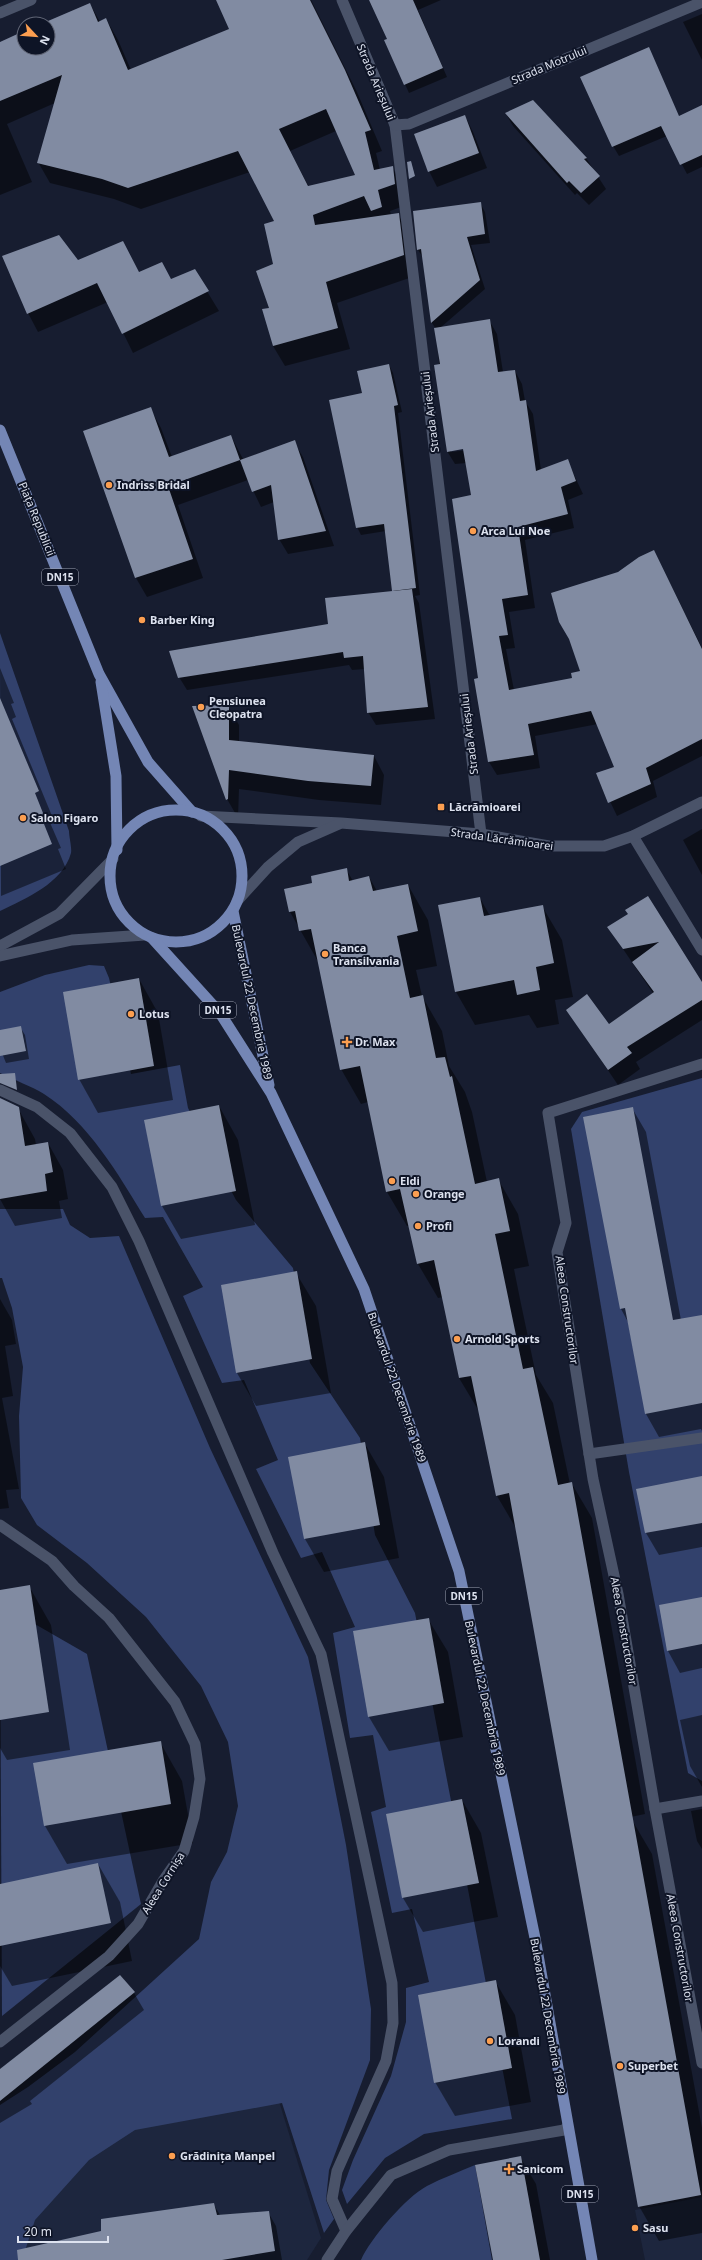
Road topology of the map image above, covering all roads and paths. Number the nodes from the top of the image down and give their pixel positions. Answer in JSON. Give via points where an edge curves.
{"nodes":[{"id":1,"x":31,"y":0,"type":"edge"},
{"id":2,"x":342,"y":0,"type":"edge"},
{"id":3,"x":702,"y":2,"type":"edge"},
{"id":4,"x":0,"y":13,"type":"edge"},
{"id":5,"x":395,"y":125,"type":"junction"},
{"id":6,"x":0,"y":430,"type":"edge"},
{"id":7,"x":99,"y":674,"type":"junction"},
{"id":8,"x":702,"y":802,"type":"edge"},
{"id":9,"x":196,"y":814,"type":"junction"},
{"id":10,"x":341,"y":823,"type":"junction"},
{"id":11,"x":481,"y":834,"type":"junction"},
{"id":12,"x":633,"y":836,"type":"junction"},
{"id":13,"x":115,"y":856,"type":"junction"},
{"id":14,"x":235,"y":906,"type":"junction"},
{"id":15,"x":148,"y":937,"type":"junction"},
{"id":16,"x":0,"y":946,"type":"edge"},
{"id":17,"x":702,"y":950,"type":"edge"},
{"id":18,"x":0,"y":956,"type":"edge"},
{"id":19,"x":702,"y":1064,"type":"edge"},
{"id":20,"x":0,"y":1090,"type":"edge"},
{"id":21,"x":271,"y":1093,"type":"junction"},
{"id":22,"x":702,"y":1438,"type":"edge"},
{"id":23,"x":589,"y":1454,"type":"junction"},
{"id":24,"x":0,"y":1525,"type":"edge"},
{"id":25,"x":702,"y":1801,"type":"edge"},
{"id":26,"x":655,"y":1809,"type":"junction"},
{"id":27,"x":0,"y":2042,"type":"edge"},
{"id":28,"x":702,"y":2063,"type":"edge"},
{"id":29,"x":567,"y":2127,"type":"junction"},
{"id":30,"x":346,"y":2232,"type":"junction"},
{"id":31,"x":332,"y":2257,"type":"edge"},
{"id":32,"x":592,"y":2260,"type":"edge"}],
"edges":[{"from":1,"to":4,"type":"street"},
{"from":2,"to":5,"type":"street","name":"Strada Arieșului"},
{"from":3,"to":5,"type":"street","name":"Strada Motrului","via":[[410,124]]},
{"from":5,"to":11,"type":"street","name":"Strada Arieșului"},
{"from":6,"to":7,"type":"main road","name":"Piața Republicii","number":"DN15"},
{"from":7,"to":9,"type":"main road","name":"Piața Republicii","number":"DN15","via":[[148,762]]},
{"from":7,"to":13,"type":"main road","name":"Piața Republicii","number":"DN15","via":[[116,776]]},
{"from":8,"to":12,"type":"street","name":"Strada Lăcrămioarei"},
{"from":9,"to":10,"type":"street","name":"Strada Lăcrămioarei"},
{"from":9,"to":13,"type":"main road","name":"Bulevardul 22 Decembrie 1989","number":"DN15","via":[[165,810],[140,820],[122,840]]},
{"from":9,"to":14,"type":"main road","name":"Bulevardul 22 Decembrie 1989","number":"DN15","via":[[216,824],[229,836],[238,851],[242,867],[242,885]]},
{"from":10,"to":11,"type":"street","name":"Strada Lăcrămioarei"},
{"from":10,"to":14,"type":"street","name":"Strada Lăcrămioarei","via":[[298,842],[268,867]]},
{"from":11,"to":12,"type":"street","name":"Strada Lăcrămioarei","via":[[549,846],[604,846]]},
{"from":12,"to":17,"type":"street"},
{"from":13,"to":15,"type":"main road","name":"Bulevardul 22 Decembrie 1989","number":"DN15","via":[[110,874],[115,903],[122,916]]},
{"from":13,"to":16,"type":"street","via":[[59,914]]},
{"from":14,"to":15,"type":"main road","name":"Bulevardul 22 Decembrie 1989","number":"DN15","via":[[221,926],[205,935],[188,941],[170,942]]},
{"from":14,"to":21,"type":"main road","name":"Bulevardul 22 Decembrie 1989","number":"DN15"},
{"from":15,"to":18,"type":"street","via":[[72,940]]},
{"from":15,"to":21,"type":"main road","name":"Bulevardul 22 Decembrie 1989","number":"DN15","via":[[220,1013]]},
{"from":19,"to":23,"type":"street","name":"Aleea Constructorilor","via":[[548,1113],[566,1223],[557,1252]]},
{"from":20,"to":30,"type":"street","via":[[37,1107],[70,1133],[112,1187],[139,1241],[273,1553],[321,1654],[392,1983],[393,2015],[386,2061],[337,2171],[332,2199]]},
{"from":21,"to":29,"type":"main road","name":"Bulevardul 22 Decembrie 1989","number":"DN15","via":[[364,1289],[459,1571],[535,1938]]},
{"from":22,"to":23,"type":"street"},
{"from":23,"to":26,"type":"street","name":"Aleea Constructorilor","via":[[618,1594]]},
{"from":24,"to":27,"type":"street","name":"Aleea Cornișa","via":[[52,1561],[74,1586],[109,1618],[170,1696],[195,1744],[200,1779],[194,1817],[184,1851],[138,1924],[109,1956]]},
{"from":25,"to":26,"type":"street"},
{"from":26,"to":28,"type":"street","name":"Aleea Constructorilor"},
{"from":29,"to":30,"type":"street","via":[[564,2130],[449,2150],[391,2175]]},
{"from":29,"to":32,"type":"main road","name":"Bulevardul 22 Decembrie 1989","number":"DN15"},
{"from":30,"to":31,"type":"street"}]}
